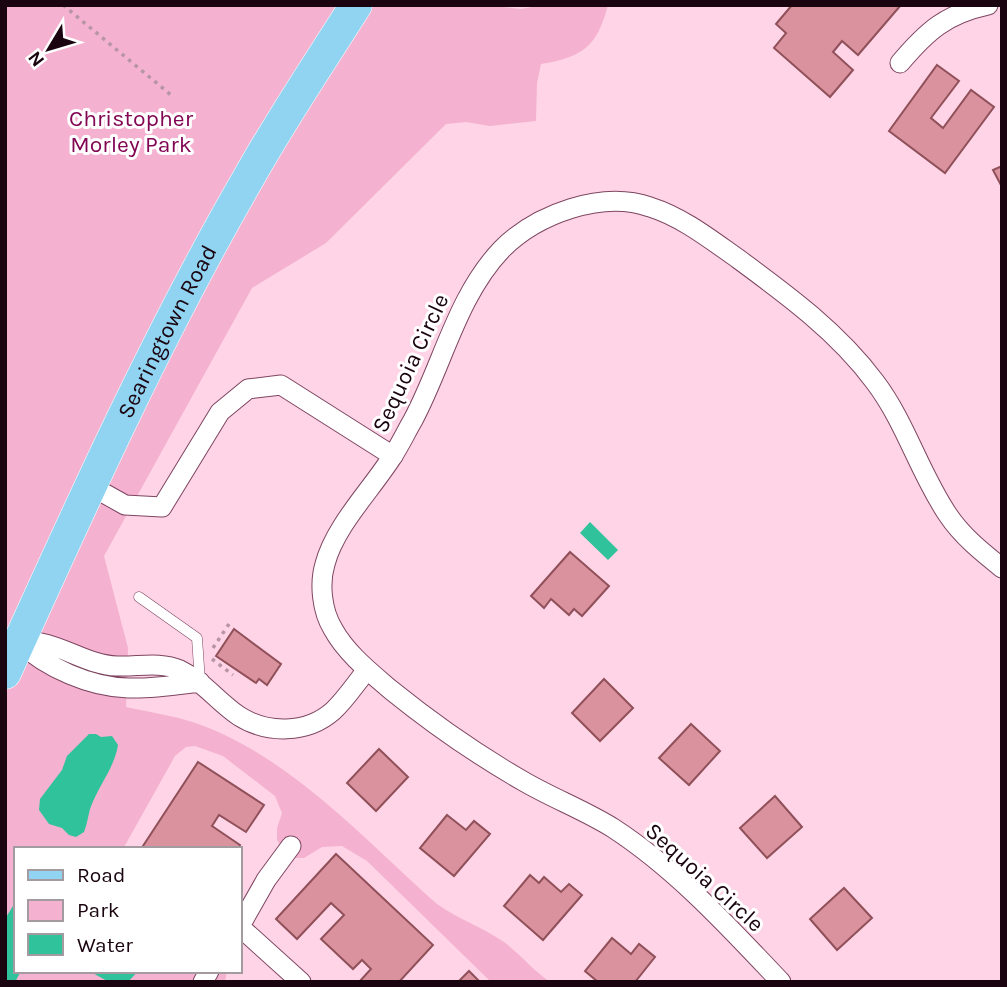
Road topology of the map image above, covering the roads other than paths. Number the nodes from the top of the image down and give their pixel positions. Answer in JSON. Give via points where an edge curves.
{"nodes":[{"id":1,"x":356,"y":5,"type":"edge"},
{"id":2,"x":988,"y":5,"type":"edge"},
{"id":3,"x":900,"y":63,"type":"dead end"},
{"id":4,"x":393,"y":456,"type":"junction"},
{"id":5,"x":90,"y":486,"type":"junction"},
{"id":6,"x":1002,"y":568,"type":"edge"},
{"id":7,"x":139,"y":597,"type":"dead end"},
{"id":8,"x":19,"y":642,"type":"junction"},
{"id":9,"x":367,"y":670,"type":"junction"},
{"id":10,"x":5,"y":673,"type":"edge"},
{"id":11,"x":200,"y":682,"type":"junction"},
{"id":12,"x":291,"y":846,"type":"dead end"},
{"id":13,"x":242,"y":922,"type":"edge"},
{"id":14,"x":242,"y":928,"type":"edge"},
{"id":15,"x":301,"y":982,"type":"edge"},
{"id":16,"x":781,"y":982,"type":"edge"}],
"edges":[{"from":1,"to":5,"type":"main road","name":"Searingtown Road","via":[[249,176]]},
{"from":2,"to":3,"type":"street","via":[[940,22]]},
{"from":4,"to":5,"type":"street","via":[[281,385],[270,386],[248,389],[220,412],[162,507],[125,505]]},
{"from":4,"to":6,"type":"street","name":"Sequoia Circle","via":[[431,385],[477,280],[504,247],[530,227],[588,205],[619,201],[649,206],[697,230],[843,343],[902,425],[949,517]]},
{"from":4,"to":9,"type":"street","name":"Sequoia Circle","via":[[340,533],[324,566],[327,616],[341,641]]},
{"from":5,"to":8,"type":"main road","name":"Searingtown Road"},
{"from":7,"to":11,"type":"lane","via":[[197,638]]},
{"from":8,"to":10,"type":"main road","name":"Searingtown Road"},
{"from":8,"to":11,"type":"street","via":[[40,642],[104,665],[167,666]]},
{"from":9,"to":11,"type":"street","via":[[331,712],[289,729],[258,725],[239,716]]},
{"from":9,"to":16,"type":"street","name":"Sequoia Circle","via":[[473,751],[611,828],[650,855],[721,918]]},
{"from":12,"to":13,"type":"street","via":[[265,880]]},
{"from":14,"to":15,"type":"street"}]}
